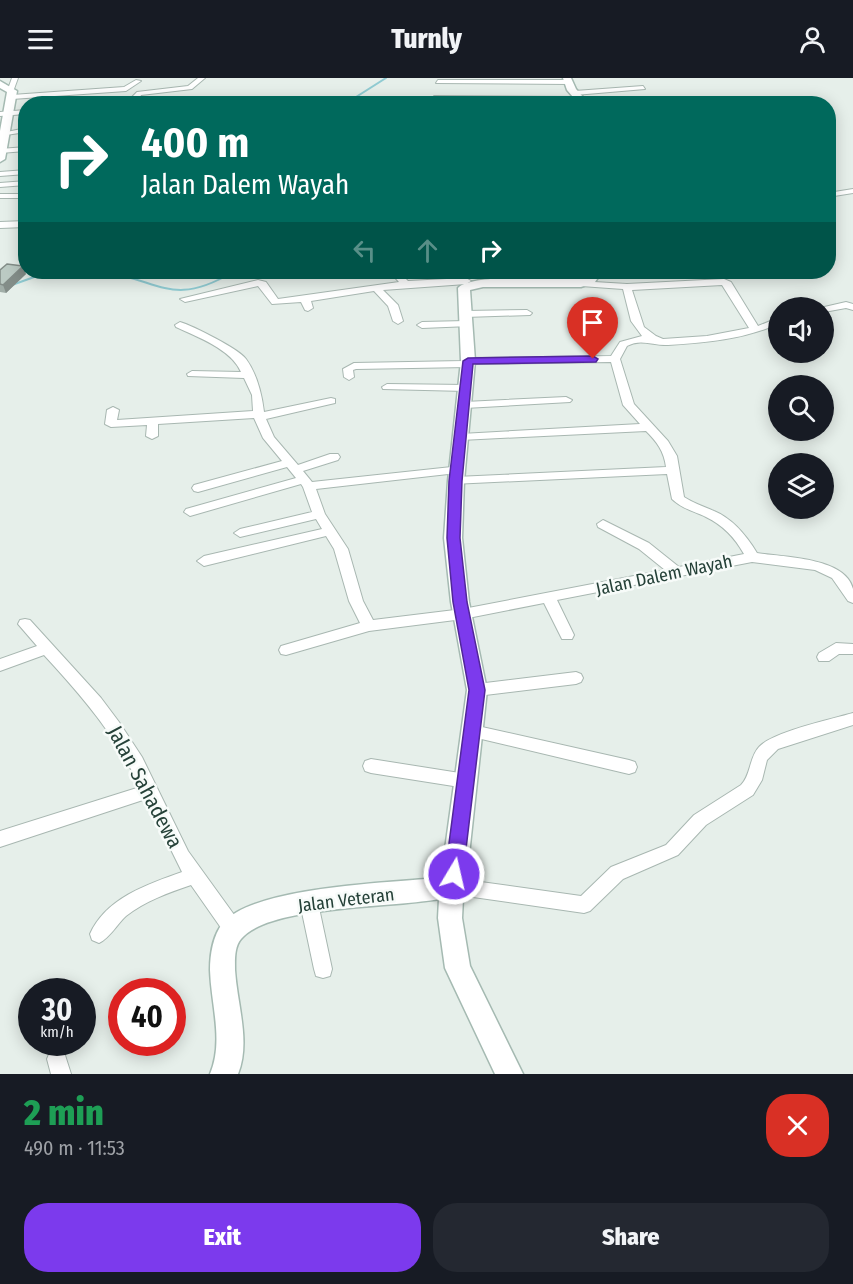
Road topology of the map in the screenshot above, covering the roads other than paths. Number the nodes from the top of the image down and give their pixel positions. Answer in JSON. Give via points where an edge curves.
{"nodes":[{"id":1,"x":15,"y":78,"type":"edge"},
{"id":2,"x":202,"y":78,"type":"edge"},
{"id":3,"x":568,"y":80,"type":"edge"},
{"id":4,"x":138,"y":81,"type":"dead end"},
{"id":5,"x":438,"y":82,"type":"dead end"},
{"id":6,"x":78,"y":87,"type":"dead end"},
{"id":7,"x":644,"y":88,"type":"dead end"},
{"id":8,"x":629,"y":94,"type":"dead end"},
{"id":9,"x":44,"y":96,"type":"edge"},
{"id":10,"x":77,"y":96,"type":"edge"},
{"id":11,"x":136,"y":96,"type":"edge"},
{"id":12,"x":578,"y":96,"type":"edge"},
{"id":13,"x":592,"y":96,"type":"edge"},
{"id":14,"x":604,"y":96,"type":"edge"},
{"id":15,"x":7,"y":106,"type":"edge"},
{"id":16,"x":18,"y":120,"type":"edge"},
{"id":17,"x":18,"y":151,"type":"edge"},
{"id":18,"x":1,"y":154,"type":"edge"},
{"id":19,"x":18,"y":173,"type":"edge"},
{"id":20,"x":0,"y":174,"type":"edge"},
{"id":21,"x":18,"y":184,"type":"edge"},
{"id":22,"x":0,"y":185,"type":"edge"},
{"id":23,"x":853,"y":191,"type":"edge"},
{"id":24,"x":836,"y":194,"type":"edge"},
{"id":25,"x":0,"y":196,"type":"edge"},
{"id":26,"x":18,"y":196,"type":"edge"},
{"id":27,"x":18,"y":224,"type":"edge"},
{"id":28,"x":0,"y":225,"type":"edge"},
{"id":29,"x":401,"y":279,"type":"edge"},
{"id":30,"x":466,"y":279,"type":"edge"},
{"id":31,"x":553,"y":279,"type":"edge"},
{"id":32,"x":597,"y":279,"type":"edge"},
{"id":33,"x":406,"y":284,"type":"junction"},
{"id":34,"x":627,"y":287,"type":"junction"},
{"id":35,"x":376,"y":288,"type":"junction"},
{"id":36,"x":185,"y":299,"type":"dead end"},
{"id":37,"x":834,"y":307,"type":"edge"},
{"id":38,"x":853,"y":307,"type":"edge"},
{"id":39,"x":527,"y":313,"type":"dead end"},
{"id":40,"x":465,"y":319,"type":"junction"},
{"id":41,"x":398,"y":321,"type":"dead end"},
{"id":42,"x":180,"y":325,"type":"dead end"},
{"id":43,"x":422,"y":325,"type":"dead end"},
{"id":44,"x":768,"y":325,"type":"edge"},
{"id":45,"x":756,"y":330,"type":"junction"},
{"id":46,"x":650,"y":339,"type":"junction"},
{"id":47,"x":615,"y":359,"type":"junction"},
{"id":48,"x":466,"y":363,"type":"junction"},
{"id":49,"x":192,"y":375,"type":"dead end"},
{"id":50,"x":246,"y":375,"type":"junction"},
{"id":51,"x":349,"y":376,"type":"dead end"},
{"id":52,"x":387,"y":387,"type":"dead end"},
{"id":53,"x":466,"y":396,"type":"junction"},
{"id":54,"x":566,"y":400,"type":"dead end"},
{"id":55,"x":331,"y":401,"type":"dead end"},
{"id":56,"x":113,"y":410,"type":"dead end"},
{"id":57,"x":259,"y":415,"type":"junction"},
{"id":58,"x":153,"y":421,"type":"junction"},
{"id":59,"x":649,"y":427,"type":"junction"},
{"id":60,"x":152,"y":436,"type":"dead end"},
{"id":61,"x":461,"y":437,"type":"junction"},
{"id":62,"x":334,"y":457,"type":"dead end"},
{"id":63,"x":673,"y":470,"type":"junction"},
{"id":64,"x":298,"y":474,"type":"junction"},
{"id":65,"x":456,"y":475,"type":"junction"},
{"id":66,"x":198,"y":488,"type":"dead end"},
{"id":67,"x":190,"y":512,"type":"dead end"},
{"id":68,"x":319,"y":513,"type":"junction"},
{"id":69,"x":603,"y":524,"type":"dead end"},
{"id":70,"x":330,"y":531,"type":"junction"},
{"id":71,"x":240,"y":533,"type":"dead end"},
{"id":72,"x":753,"y":557,"type":"junction"},
{"id":73,"x":204,"y":561,"type":"dead end"},
{"id":74,"x":678,"y":573,"type":"junction"},
{"id":75,"x":549,"y":598,"type":"junction"},
{"id":76,"x":853,"y":598,"type":"edge"},
{"id":77,"x":463,"y":614,"type":"junction"},
{"id":78,"x":25,"y":624,"type":"dead end"},
{"id":79,"x":369,"y":626,"type":"junction"},
{"id":80,"x":567,"y":635,"type":"dead end"},
{"id":81,"x":48,"y":648,"type":"junction"},
{"id":82,"x":831,"y":648,"type":"dead end"},
{"id":83,"x":853,"y":649,"type":"edge"},
{"id":84,"x":286,"y":650,"type":"dead end"},
{"id":85,"x":0,"y":665,"type":"edge"},
{"id":86,"x":576,"y":678,"type":"dead end"},
{"id":87,"x":477,"y":690,"type":"junction"},
{"id":88,"x":853,"y":719,"type":"edge"},
{"id":89,"x":473,"y":731,"type":"junction"},
{"id":90,"x":371,"y":766,"type":"dead end"},
{"id":91,"x":629,"y":767,"type":"dead end"},
{"id":92,"x":466,"y":781,"type":"junction"},
{"id":93,"x":149,"y":791,"type":"junction"},
{"id":94,"x":0,"y":839,"type":"edge"},
{"id":95,"x":193,"y":876,"type":"junction"},
{"id":96,"x":452,"y":882,"type":"junction"},
{"id":97,"x":309,"y":903,"type":"junction"},
{"id":98,"x":233,"y":929,"type":"junction"},
{"id":99,"x":99,"y":934,"type":"dead end"},
{"id":100,"x":323,"y":969,"type":"dead end"},
{"id":101,"x":227,"y":1072,"type":"edge"},
{"id":102,"x":509,"y":1074,"type":"edge"}],
"edges":[{"from":1,"to":15,"type":"street"},
{"from":2,"to":11,"type":"street","via":[[190,88]]},
{"from":3,"to":5,"type":"street"},
{"from":3,"to":12,"type":"street"},
{"from":4,"to":10,"type":"street","via":[[126,89]]},
{"from":6,"to":9,"type":"street"},
{"from":7,"to":13,"type":"street"},
{"from":8,"to":14,"type":"street"},
{"from":15,"to":16,"type":"street"},
{"from":15,"to":18,"type":"street"},
{"from":17,"to":18,"type":"street"},
{"from":19,"to":20,"type":"street"},
{"from":21,"to":22,"type":"street"},
{"from":23,"to":24,"type":"street"},
{"from":25,"to":26,"type":"street"},
{"from":27,"to":28,"type":"street"},
{"from":29,"to":33,"type":"street"},
{"from":30,"to":31,"type":"street"},
{"from":30,"to":33,"type":"street"},
{"from":30,"to":40,"type":"street"},
{"from":32,"to":34,"type":"street"},
{"from":33,"to":35,"type":"street"},
{"from":34,"to":45,"type":"street","via":[[724,282]]},
{"from":34,"to":46,"type":"street","via":[[639,329]]},
{"from":35,"to":36,"type":"street","via":[[306,304],[275,303],[263,284],[258,283]]},
{"from":35,"to":41,"type":"street","via":[[393,306]]},
{"from":37,"to":38,"type":"street"},
{"from":39,"to":40,"type":"street"},
{"from":40,"to":43,"type":"street"},
{"from":40,"to":48,"type":"street"},
{"from":42,"to":50,"type":"street","via":[[241,359]]},
{"from":44,"to":45,"type":"street"},
{"from":45,"to":46,"type":"street","via":[[681,341]]},
{"from":46,"to":47,"type":"street","via":[[622,344]]},
{"from":47,"to":48,"type":"street"},
{"from":47,"to":59,"type":"street","name":"Jalan Dalem Wayah","via":[[629,405]]},
{"from":48,"to":51,"type":"street","via":[[354,366],[348,369]]},
{"from":48,"to":53,"type":"street"},
{"from":49,"to":50,"type":"street"},
{"from":50,"to":57,"type":"street","via":[[257,395]]},
{"from":52,"to":53,"type":"street"},
{"from":53,"to":54,"type":"street"},
{"from":53,"to":61,"type":"street"},
{"from":55,"to":57,"type":"street"},
{"from":56,"to":58,"type":"street","via":[[111,424]]},
{"from":57,"to":58,"type":"street"},
{"from":57,"to":64,"type":"street","via":[[269,438]]},
{"from":58,"to":60,"type":"street"},
{"from":59,"to":61,"type":"street"},
{"from":59,"to":63,"type":"street","name":"Jalan Dalem Wayah","via":[[664,443]]},
{"from":61,"to":65,"type":"street"},
{"from":62,"to":64,"type":"street"},
{"from":63,"to":65,"type":"street"},
{"from":63,"to":72,"type":"street","name":"Jalan Dalem Wayah","via":[[676,496],[730,526],[743,538]]},
{"from":64,"to":65,"type":"street"},
{"from":64,"to":66,"type":"street"},
{"from":64,"to":67,"type":"street"},
{"from":64,"to":68,"type":"street"},
{"from":65,"to":77,"type":"street","via":[[453,538]]},
{"from":68,"to":70,"type":"street"},
{"from":68,"to":71,"type":"street"},
{"from":69,"to":74,"type":"street","via":[[644,546]]},
{"from":70,"to":73,"type":"street"},
{"from":70,"to":79,"type":"street","via":[[341,549],[356,601]]},
{"from":72,"to":74,"type":"street","name":"Jalan Dalem Wayah"},
{"from":72,"to":76,"type":"street","via":[[824,568],[841,579]]},
{"from":74,"to":75,"type":"street","name":"Jalan Dalem Wayah"},
{"from":75,"to":77,"type":"street","name":"Jalan Dalem Wayah"},
{"from":75,"to":80,"type":"street"},
{"from":77,"to":79,"type":"street","name":"Jalan Dalem Wayah"},
{"from":77,"to":87,"type":"street"},
{"from":78,"to":81,"type":"street","name":"Jalan Sahadewa"},
{"from":79,"to":84,"type":"street","name":"Jalan Dalem Wayah"},
{"from":81,"to":85,"type":"street"},
{"from":81,"to":93,"type":"street","name":"Jalan Sahadewa","via":[[113,726]]},
{"from":82,"to":83,"type":"street"},
{"from":86,"to":87,"type":"street"},
{"from":87,"to":89,"type":"street"},
{"from":88,"to":96,"type":"street","via":[[773,744],[757,761],[749,789],[699,820],[672,850],[616,874],[584,905]]},
{"from":89,"to":91,"type":"street"},
{"from":89,"to":92,"type":"street"},
{"from":90,"to":92,"type":"street"},
{"from":92,"to":96,"type":"street"},
{"from":93,"to":94,"type":"street"},
{"from":93,"to":95,"type":"street","name":"Jalan Sahadewa"},
{"from":95,"to":98,"type":"street","name":"Jalan Sahadewa"},
{"from":95,"to":99,"type":"street","via":[[121,908]]},
{"from":96,"to":97,"type":"street","name":"Jalan Veteran","via":[[426,890]]},
{"from":96,"to":102,"type":"street","via":[[450,918],[458,968]]},
{"from":97,"to":98,"type":"street","name":"Jalan Veteran","via":[[249,918]]},
{"from":97,"to":100,"type":"street"},
{"from":98,"to":101,"type":"street","via":[[225,944],[223,967],[229,1043]]}]}
